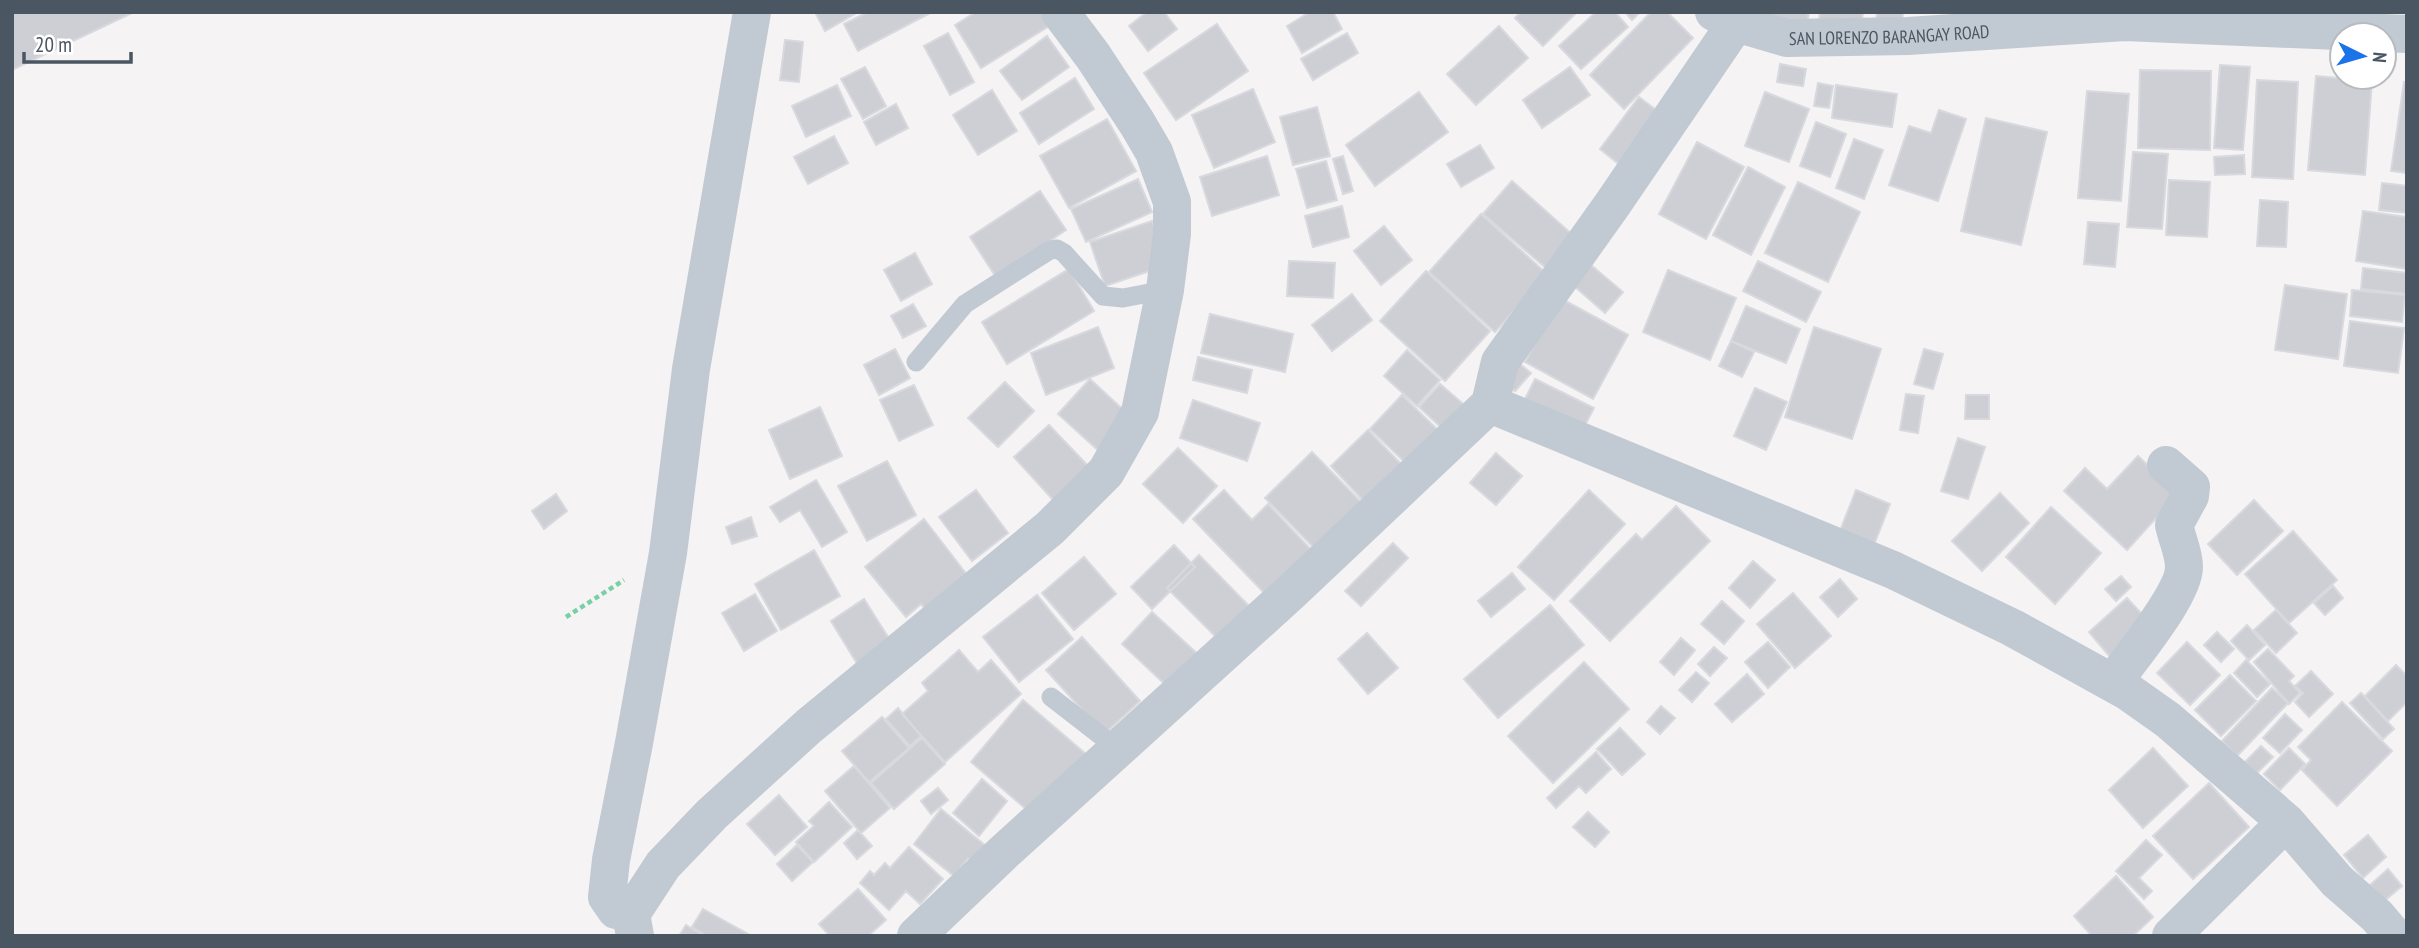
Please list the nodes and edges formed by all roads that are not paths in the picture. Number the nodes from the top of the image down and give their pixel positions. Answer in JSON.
{"nodes":[{"id":1,"x":752,"y":12,"type":"edge"},
{"id":2,"x":1060,"y":12,"type":"edge"},
{"id":3,"x":1725,"y":18,"type":"edge"},
{"id":4,"x":2407,"y":34,"type":"edge"},
{"id":5,"x":1164,"y":290,"type":"junction"},
{"id":6,"x":916,"y":362,"type":"dead end"},
{"id":7,"x":1490,"y":404,"type":"junction"},
{"id":8,"x":2166,"y":465,"type":"dead end"},
{"id":9,"x":2113,"y":683,"type":"junction"},
{"id":10,"x":1051,"y":697,"type":"dead end"},
{"id":11,"x":1118,"y":749,"type":"junction"},
{"id":12,"x":2286,"y":822,"type":"junction"},
{"id":13,"x":633,"y":925,"type":"edge"},
{"id":14,"x":916,"y":936,"type":"edge"},
{"id":15,"x":2171,"y":936,"type":"edge"},
{"id":16,"x":2394,"y":936,"type":"edge"}],
"edges":[{"from":1,"to":13,"type":"street"},
{"from":2,"to":5,"type":"street"},
{"from":3,"to":4,"type":"street","name":"SAN LORENZO BARANGAY ROAD"},
{"from":3,"to":7,"type":"street"},
{"from":5,"to":6,"type":"lane"},
{"from":5,"to":13,"type":"street"},
{"from":7,"to":9,"type":"street"},
{"from":7,"to":11,"type":"street"},
{"from":8,"to":9,"type":"street"},
{"from":9,"to":12,"type":"street"},
{"from":10,"to":11,"type":"lane"},
{"from":11,"to":14,"type":"street"},
{"from":12,"to":15,"type":"street"},
{"from":12,"to":16,"type":"street"}]}
